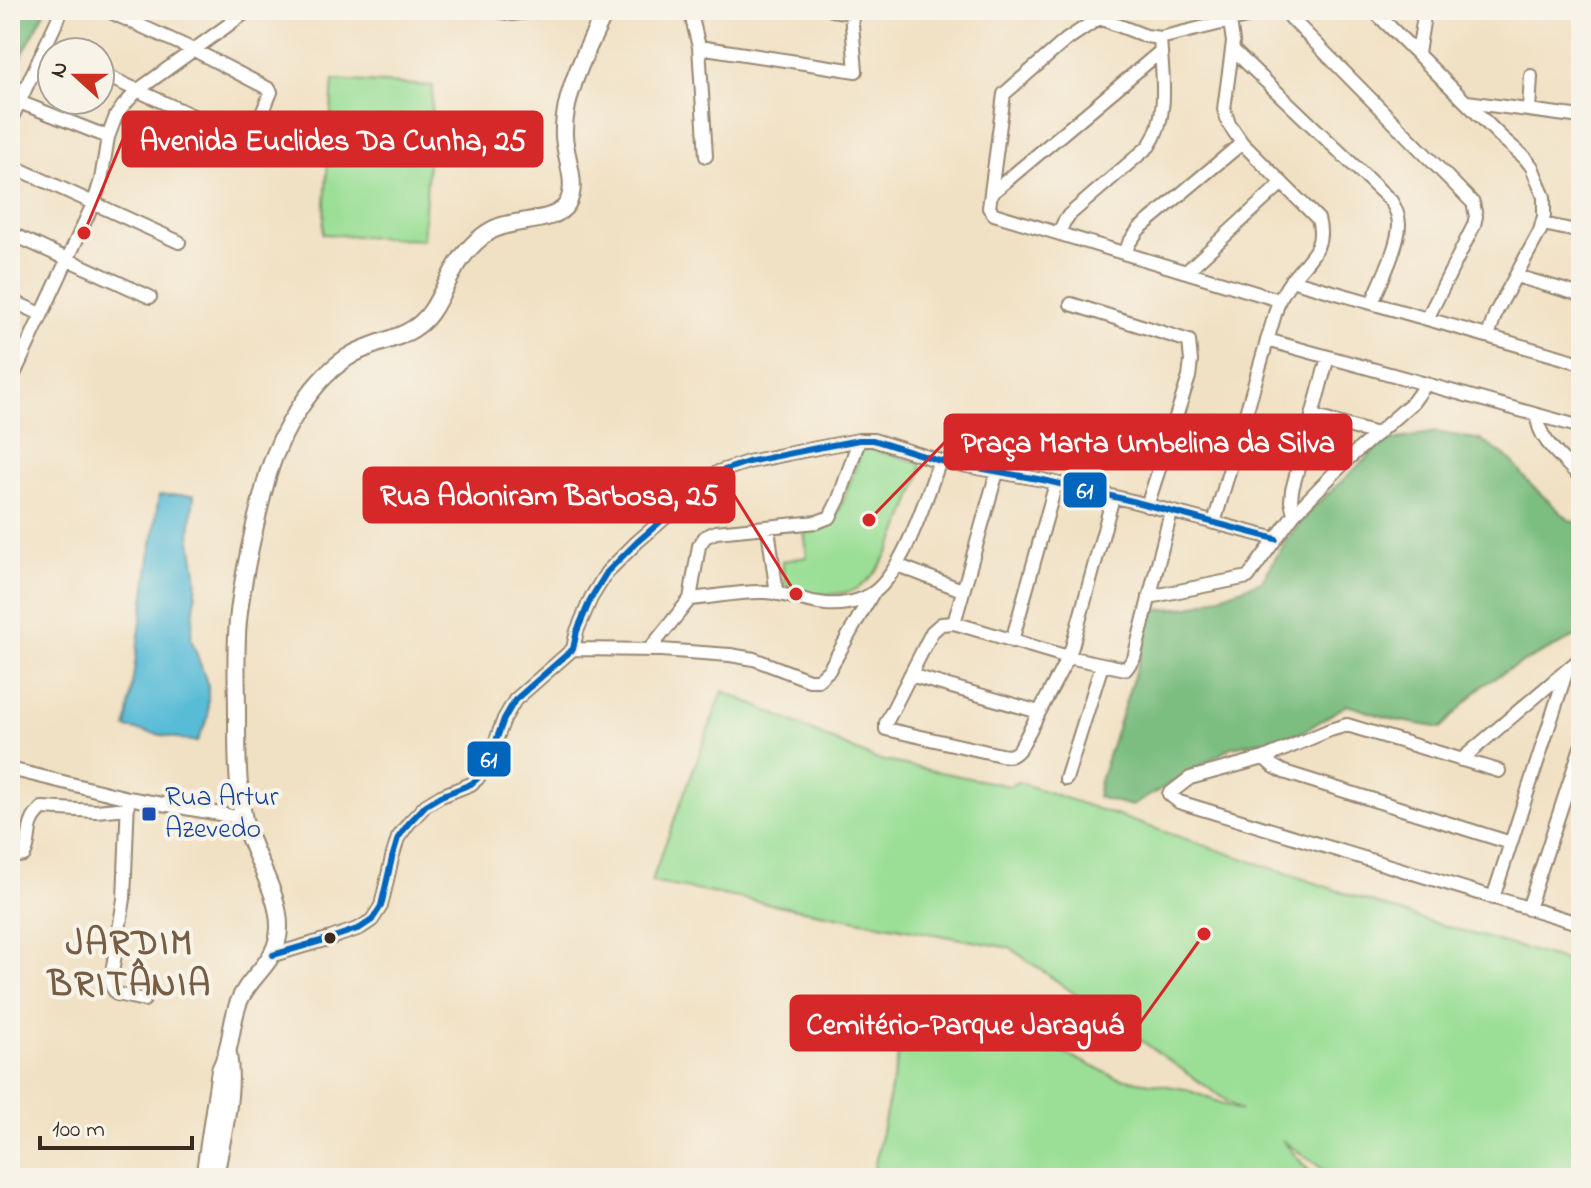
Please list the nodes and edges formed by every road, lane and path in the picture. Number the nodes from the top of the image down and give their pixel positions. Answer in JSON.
{"nodes":[{"id":1,"x":62,"y":10,"type":"edge"},
{"id":2,"x":106,"y":10,"type":"edge"},
{"id":3,"x":249,"y":10,"type":"edge"},
{"id":4,"x":491,"y":10,"type":"edge"},
{"id":5,"x":545,"y":10,"type":"edge"},
{"id":6,"x":690,"y":10,"type":"edge"},
{"id":7,"x":832,"y":10,"type":"edge"},
{"id":8,"x":1275,"y":10,"type":"edge"},
{"id":9,"x":1288,"y":10,"type":"edge"},
{"id":10,"x":1373,"y":10,"type":"edge"},
{"id":11,"x":1425,"y":10,"type":"edge"},
{"id":12,"x":606,"y":11,"type":"edge"},
{"id":13,"x":1230,"y":21,"type":"junction"},
{"id":14,"x":54,"y":36,"type":"edge"},
{"id":15,"x":1160,"y":45,"type":"junction"},
{"id":16,"x":699,"y":47,"type":"junction"},
{"id":17,"x":1232,"y":49,"type":"junction"},
{"id":18,"x":194,"y":50,"type":"junction"},
{"id":19,"x":1418,"y":53,"type":"junction"},
{"id":20,"x":36,"y":73,"type":"edge"},
{"id":21,"x":1531,"y":76,"type":"dead end"},
{"id":22,"x":116,"y":80,"type":"edge"},
{"id":23,"x":138,"y":90,"type":"junction"},
{"id":24,"x":19,"y":102,"type":"junction"},
{"id":25,"x":1467,"y":102,"type":"junction"},
{"id":26,"x":1529,"y":110,"type":"junction"},
{"id":27,"x":1581,"y":117,"type":"edge"},
{"id":28,"x":10,"y":122,"type":"edge"},
{"id":29,"x":108,"y":137,"type":"junction"},
{"id":30,"x":1242,"y":143,"type":"junction"},
{"id":31,"x":706,"y":156,"type":"dead end"},
{"id":32,"x":10,"y":165,"type":"edge"},
{"id":33,"x":1282,"y":183,"type":"junction"},
{"id":34,"x":993,"y":192,"type":"junction"},
{"id":35,"x":94,"y":202,"type":"junction"},
{"id":36,"x":1543,"y":224,"type":"junction"},
{"id":37,"x":1581,"y":232,"type":"edge"},
{"id":38,"x":10,"y":233,"type":"edge"},
{"id":39,"x":1059,"y":233,"type":"junction"},
{"id":40,"x":179,"y":242,"type":"dead end"},
{"id":41,"x":1126,"y":252,"type":"junction"},
{"id":42,"x":66,"y":259,"type":"junction"},
{"id":43,"x":1187,"y":271,"type":"junction"},
{"id":44,"x":1516,"y":276,"type":"junction"},
{"id":45,"x":1291,"y":280,"type":"junction"},
{"id":46,"x":1581,"y":295,"type":"edge"},
{"id":47,"x":150,"y":297,"type":"dead end"},
{"id":48,"x":10,"y":300,"type":"edge"},
{"id":49,"x":1279,"y":300,"type":"junction"},
{"id":50,"x":1372,"y":303,"type":"junction"},
{"id":51,"x":1071,"y":304,"type":"dead end"},
{"id":52,"x":41,"y":314,"type":"junction"},
{"id":53,"x":1427,"y":319,"type":"junction"},
{"id":54,"x":1488,"y":336,"type":"junction"},
{"id":55,"x":1267,"y":340,"type":"junction"},
{"id":56,"x":1328,"y":357,"type":"junction"},
{"id":57,"x":1581,"y":363,"type":"edge"},
{"id":58,"x":12,"y":374,"type":"edge"},
{"id":59,"x":1426,"y":384,"type":"junction"},
{"id":60,"x":1537,"y":415,"type":"junction"},
{"id":61,"x":1312,"y":416,"type":"junction"},
{"id":62,"x":1581,"y":427,"type":"edge"},
{"id":63,"x":1377,"y":434,"type":"junction"},
{"id":64,"x":859,"y":440,"type":"junction"},
{"id":65,"x":940,"y":461,"type":"junction"},
{"id":66,"x":997,"y":472,"type":"junction"},
{"id":67,"x":1581,"y":478,"type":"edge"},
{"id":68,"x":1056,"y":483,"type":"junction"},
{"id":69,"x":1113,"y":497,"type":"junction"},
{"id":70,"x":1147,"y":506,"type":"junction"},
{"id":71,"x":1171,"y":512,"type":"junction"},
{"id":72,"x":1294,"y":514,"type":"junction"},
{"id":73,"x":1214,"y":523,"type":"junction"},
{"id":74,"x":768,"y":528,"type":"junction"},
{"id":75,"x":1276,"y":539,"type":"junction"},
{"id":76,"x":897,"y":565,"type":"junction"},
{"id":77,"x":962,"y":590,"type":"junction"},
{"id":78,"x":777,"y":594,"type":"junction"},
{"id":79,"x":872,"y":594,"type":"junction"},
{"id":80,"x":1149,"y":597,"type":"junction"},
{"id":81,"x":690,"y":599,"type":"junction"},
{"id":82,"x":954,"y":623,"type":"junction"},
{"id":83,"x":1012,"y":641,"type":"junction"},
{"id":84,"x":573,"y":649,"type":"junction"},
{"id":85,"x":649,"y":650,"type":"junction"},
{"id":86,"x":1068,"y":657,"type":"junction"},
{"id":87,"x":1581,"y":658,"type":"edge"},
{"id":88,"x":1102,"y":665,"type":"junction"},
{"id":89,"x":1567,"y":670,"type":"junction"},
{"id":90,"x":910,"y":675,"type":"junction"},
{"id":91,"x":1039,"y":712,"type":"junction"},
{"id":92,"x":1581,"y":747,"type":"edge"},
{"id":93,"x":1264,"y":758,"type":"junction"},
{"id":94,"x":1461,"y":760,"type":"junction"},
{"id":95,"x":10,"y":769,"type":"edge"},
{"id":96,"x":1499,"y":771,"type":"dead end"},
{"id":97,"x":1576,"y":775,"type":"edge"},
{"id":98,"x":1066,"y":779,"type":"dead end"},
{"id":99,"x":128,"y":803,"type":"junction"},
{"id":100,"x":243,"y":818,"type":"junction"},
{"id":101,"x":1511,"y":843,"type":"junction"},
{"id":102,"x":10,"y":857,"type":"edge"},
{"id":103,"x":1493,"y":898,"type":"junction"},
{"id":104,"x":1528,"y":909,"type":"junction"},
{"id":105,"x":1581,"y":924,"type":"edge"},
{"id":106,"x":273,"y":955,"type":"junction"},
{"id":107,"x":144,"y":1000,"type":"dead end"},
{"id":108,"x":228,"y":1054,"type":"junction"},
{"id":109,"x":204,"y":1178,"type":"edge"},
{"id":110,"x":215,"y":1178,"type":"edge"}],
"edges":[{"from":1,"to":14,"type":"street"},
{"from":2,"to":18,"type":"street"},
{"from":3,"to":18,"type":"street"},
{"from":4,"to":5,"type":"street"},
{"from":6,"to":16,"type":"street"},
{"from":7,"to":16,"type":"street"},
{"from":8,"to":13,"type":"street"},
{"from":9,"to":53,"type":"street"},
{"from":10,"to":19,"type":"street"},
{"from":11,"to":19,"type":"street"},
{"from":12,"to":100,"type":"main road"},
{"from":13,"to":15,"type":"street"},
{"from":13,"to":17,"type":"street"},
{"from":15,"to":34,"type":"street"},
{"from":15,"to":34,"type":"street"},
{"from":15,"to":39,"type":"street"},
{"from":16,"to":31,"type":"street"},
{"from":17,"to":30,"type":"street"},
{"from":17,"to":50,"type":"street"},
{"from":18,"to":23,"type":"street"},
{"from":18,"to":23,"type":"street"},
{"from":19,"to":25,"type":"street"},
{"from":20,"to":24,"type":"street"},
{"from":21,"to":26,"type":"street"},
{"from":22,"to":23,"type":"street"},
{"from":23,"to":29,"type":"street"},
{"from":24,"to":28,"type":"street"},
{"from":24,"to":29,"type":"street"},
{"from":25,"to":26,"type":"street"},
{"from":25,"to":36,"type":"street"},
{"from":26,"to":27,"type":"street"},
{"from":29,"to":35,"type":"street"},
{"from":30,"to":33,"type":"street"},
{"from":30,"to":41,"type":"street"},
{"from":32,"to":35,"type":"street"},
{"from":33,"to":43,"type":"street"},
{"from":33,"to":45,"type":"street"},
{"from":34,"to":39,"type":"street"},
{"from":35,"to":40,"type":"street"},
{"from":35,"to":42,"type":"street"},
{"from":36,"to":37,"type":"street"},
{"from":36,"to":44,"type":"street"},
{"from":38,"to":42,"type":"street"},
{"from":39,"to":41,"type":"street"},
{"from":41,"to":43,"type":"street"},
{"from":42,"to":47,"type":"street"},
{"from":42,"to":52,"type":"street"},
{"from":43,"to":49,"type":"street"},
{"from":44,"to":46,"type":"street"},
{"from":44,"to":54,"type":"street"},
{"from":45,"to":49,"type":"street"},
{"from":45,"to":50,"type":"street"},
{"from":48,"to":52,"type":"street"},
{"from":49,"to":55,"type":"street"},
{"from":50,"to":53,"type":"street"},
{"from":51,"to":70,"type":"street"},
{"from":52,"to":58,"type":"street"},
{"from":53,"to":54,"type":"street"},
{"from":54,"to":57,"type":"street"},
{"from":55,"to":56,"type":"street"},
{"from":55,"to":73,"type":"street"},
{"from":56,"to":59,"type":"street"},
{"from":56,"to":61,"type":"street"},
{"from":59,"to":60,"type":"street"},
{"from":59,"to":63,"type":"street"},
{"from":60,"to":62,"type":"street"},
{"from":60,"to":67,"type":"street"},
{"from":61,"to":63,"type":"street"},
{"from":61,"to":72,"type":"street"},
{"from":63,"to":72,"type":"street"},
{"from":64,"to":65,"type":"street"},
{"from":64,"to":74,"type":"street"},
{"from":64,"to":84,"type":"street"},
{"from":65,"to":66,"type":"street"},
{"from":65,"to":76,"type":"street"},
{"from":66,"to":68,"type":"street"},
{"from":66,"to":77,"type":"street"},
{"from":68,"to":69,"type":"street"},
{"from":68,"to":83,"type":"street"},
{"from":69,"to":70,"type":"street"},
{"from":69,"to":86,"type":"street"},
{"from":70,"to":71,"type":"street"},
{"from":71,"to":73,"type":"street"},
{"from":71,"to":80,"type":"street"},
{"from":72,"to":75,"type":"street"},
{"from":73,"to":75,"type":"street"},
{"from":74,"to":78,"type":"street"},
{"from":74,"to":81,"type":"street"},
{"from":75,"to":80,"type":"street"},
{"from":76,"to":77,"type":"street"},
{"from":76,"to":79,"type":"street"},
{"from":77,"to":82,"type":"street"},
{"from":78,"to":79,"type":"street"},
{"from":78,"to":81,"type":"street"},
{"from":79,"to":85,"type":"street"},
{"from":80,"to":88,"type":"street"},
{"from":81,"to":85,"type":"street"},
{"from":82,"to":83,"type":"street"},
{"from":82,"to":90,"type":"street"},
{"from":83,"to":86,"type":"street"},
{"from":84,"to":85,"type":"street"},
{"from":84,"to":106,"type":"street"},
{"from":86,"to":88,"type":"street"},
{"from":86,"to":91,"type":"street"},
{"from":87,"to":89,"type":"street"},
{"from":88,"to":98,"type":"street"},
{"from":89,"to":94,"type":"street"},
{"from":89,"to":101,"type":"street"},
{"from":90,"to":91,"type":"street"},
{"from":90,"to":91,"type":"street"},
{"from":92,"to":97,"type":"street"},
{"from":93,"to":94,"type":"street"},
{"from":93,"to":101,"type":"street"},
{"from":93,"to":103,"type":"street"},
{"from":94,"to":96,"type":"street"},
{"from":95,"to":99,"type":"street"},
{"from":97,"to":104,"type":"street"},
{"from":99,"to":100,"type":"street"},
{"from":99,"to":102,"type":"street"},
{"from":99,"to":107,"type":"street"},
{"from":100,"to":106,"type":"main road"},
{"from":101,"to":103,"type":"street"},
{"from":103,"to":104,"type":"street"},
{"from":104,"to":105,"type":"street"},
{"from":106,"to":108,"type":"main road"},
{"from":108,"to":109,"type":"main road"},
{"from":108,"to":110,"type":"main road"}]}
